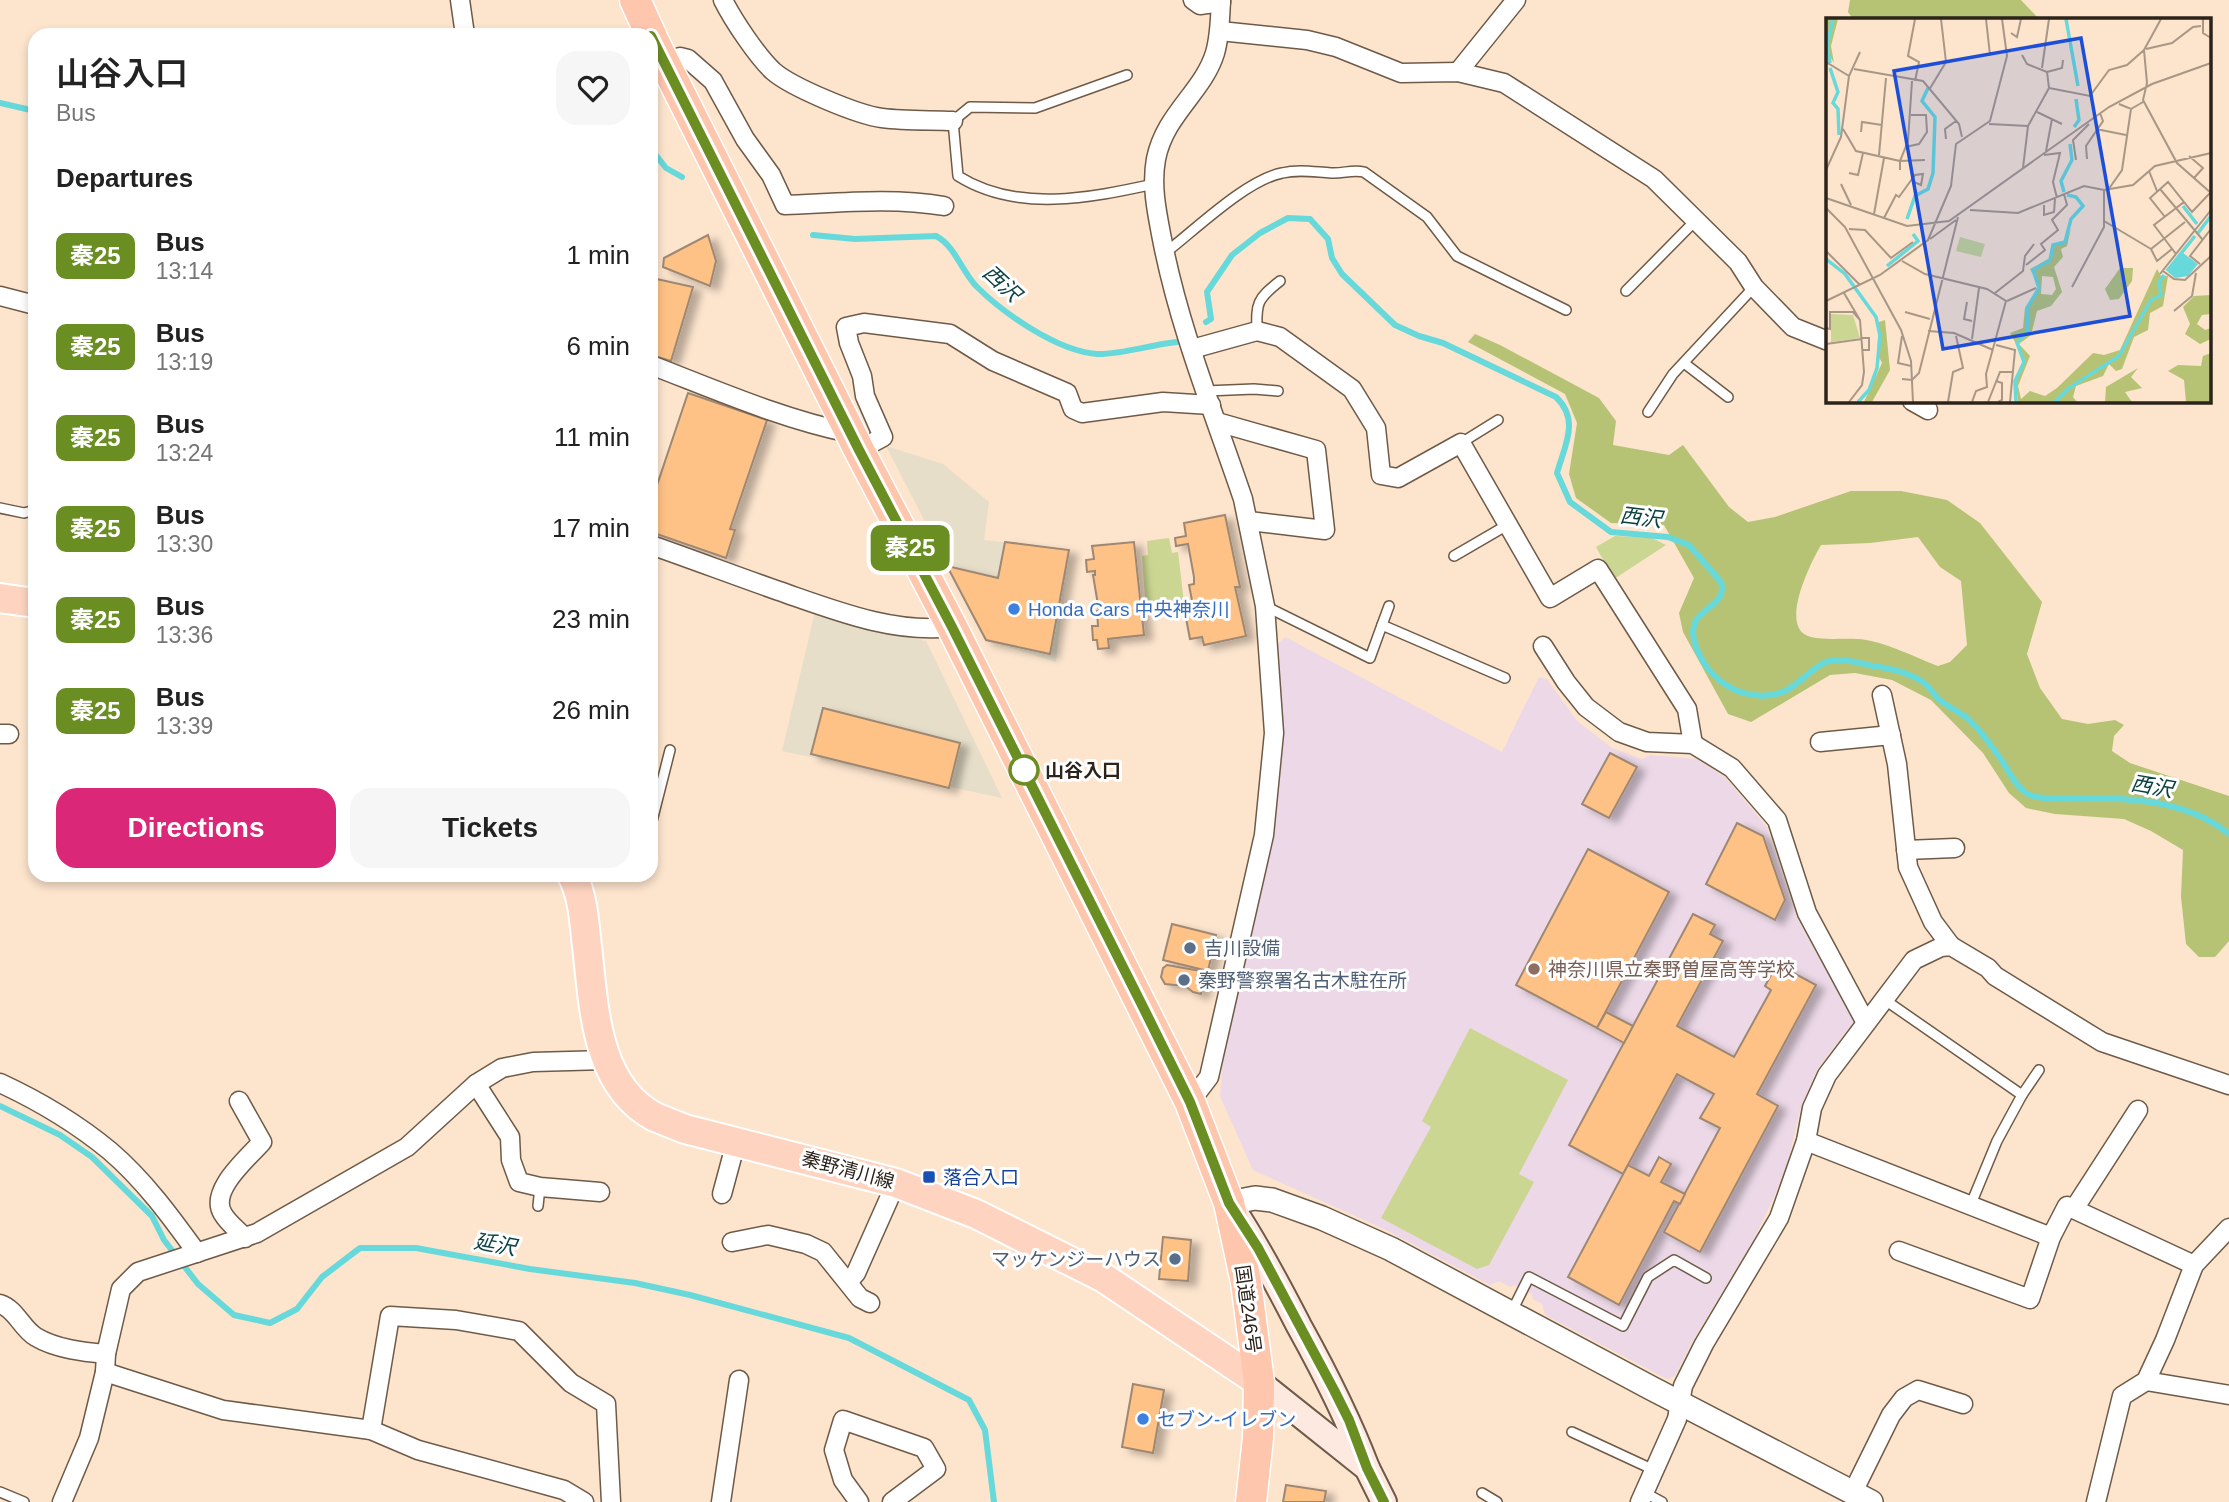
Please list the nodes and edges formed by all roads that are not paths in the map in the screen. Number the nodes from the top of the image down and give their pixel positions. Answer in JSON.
{"nodes":[{"id":1,"x":460,"y":0,"type":"edge"},
{"id":2,"x":635,"y":0,"type":"edge"},
{"id":3,"x":1194,"y":0,"type":"edge"},
{"id":4,"x":1516,"y":0,"type":"edge"},
{"id":5,"x":1221,"y":1,"type":"edge"},
{"id":6,"x":727,"y":3,"type":"edge"},
{"id":7,"x":464,"y":28,"type":"edge"},
{"id":8,"x":648,"y":28,"type":"edge"},
{"id":9,"x":1220,"y":31,"type":"junction"},
{"id":10,"x":658,"y":50,"type":"edge"},
{"id":11,"x":664,"y":63,"type":"junction"},
{"id":12,"x":1458,"y":72,"type":"junction"},
{"id":13,"x":1127,"y":75,"type":"dead end"},
{"id":14,"x":953,"y":121,"type":"junction"},
{"id":15,"x":1154,"y":184,"type":"junction"},
{"id":16,"x":944,"y":206,"type":"dead end"},
{"id":17,"x":1696,"y":220,"type":"junction"},
{"id":18,"x":1165,"y":253,"type":"junction"},
{"id":19,"x":1280,"y":281,"type":"dead end"},
{"id":20,"x":1754,"y":287,"type":"junction"},
{"id":21,"x":1626,"y":291,"type":"dead end"},
{"id":22,"x":0,"y":296,"type":"edge"},
{"id":23,"x":28,"y":303,"type":"edge"},
{"id":24,"x":1566,"y":310,"type":"dead end"},
{"id":25,"x":1257,"y":331,"type":"junction"},
{"id":26,"x":1826,"y":340,"type":"edge"},
{"id":27,"x":1192,"y":349,"type":"junction"},
{"id":28,"x":1684,"y":363,"type":"junction"},
{"id":29,"x":658,"y":368,"type":"edge"},
{"id":30,"x":1278,"y":391,"type":"dead end"},
{"id":31,"x":1728,"y":397,"type":"dead end"},
{"id":32,"x":1914,"y":402,"type":"edge"},
{"id":33,"x":1211,"y":406,"type":"junction"},
{"id":34,"x":1928,"y":410,"type":"dead end"},
{"id":35,"x":1648,"y":412,"type":"dead end"},
{"id":36,"x":1498,"y":420,"type":"dead end"},
{"id":37,"x":854,"y":441,"type":"junction"},
{"id":38,"x":1461,"y":443,"type":"junction"},
{"id":39,"x":0,"y":508,"type":"edge"},
{"id":40,"x":28,"y":512,"type":"edge"},
{"id":41,"x":1249,"y":521,"type":"junction"},
{"id":42,"x":1509,"y":524,"type":"junction"},
{"id":43,"x":658,"y":547,"type":"edge"},
{"id":44,"x":1454,"y":556,"type":"dead end"},
{"id":45,"x":0,"y":598,"type":"edge"},
{"id":46,"x":28,"y":602,"type":"edge"},
{"id":47,"x":1265,"y":606,"type":"junction"},
{"id":48,"x":1389,"y":606,"type":"dead end"},
{"id":49,"x":1382,"y":625,"type":"junction"},
{"id":50,"x":952,"y":627,"type":"junction"},
{"id":51,"x":1543,"y":646,"type":"dead end"},
{"id":52,"x":1505,"y":678,"type":"dead end"},
{"id":53,"x":1882,"y":695,"type":"dead end"},
{"id":54,"x":1891,"y":735,"type":"junction"},
{"id":55,"x":1820,"y":742,"type":"dead end"},
{"id":56,"x":1693,"y":744,"type":"junction"},
{"id":57,"x":670,"y":750,"type":"dead end"},
{"id":58,"x":658,"y":790,"type":"edge"},
{"id":59,"x":1955,"y":848,"type":"dead end"},
{"id":60,"x":1906,"y":850,"type":"junction"},
{"id":61,"x":574,"y":882,"type":"edge"},
{"id":62,"x":1951,"y":946,"type":"junction"},
{"id":63,"x":1885,"y":1000,"type":"junction"},
{"id":64,"x":1866,"y":1021,"type":"junction"},
{"id":65,"x":606,"y":1060,"type":"junction"},
{"id":66,"x":2039,"y":1070,"type":"dead end"},
{"id":67,"x":0,"y":1083,"type":"edge"},
{"id":68,"x":476,"y":1084,"type":"junction"},
{"id":69,"x":2229,"y":1085,"type":"edge"},
{"id":70,"x":2022,"y":1096,"type":"junction"},
{"id":71,"x":239,"y":1101,"type":"dead end"},
{"id":72,"x":1190,"y":1102,"type":"junction"},
{"id":73,"x":2137,"y":1110,"type":"dead end"},
{"id":74,"x":1806,"y":1141,"type":"junction"},
{"id":75,"x":736,"y":1142,"type":"junction"},
{"id":76,"x":896,"y":1183,"type":"junction"},
{"id":77,"x":540,"y":1187,"type":"junction"},
{"id":78,"x":600,"y":1192,"type":"dead end"},
{"id":79,"x":722,"y":1194,"type":"dead end"},
{"id":80,"x":1229,"y":1203,"type":"junction"},
{"id":81,"x":1971,"y":1205,"type":"junction"},
{"id":82,"x":537,"y":1206,"type":"dead end"},
{"id":83,"x":2074,"y":1209,"type":"junction"},
{"id":84,"x":2229,"y":1228,"type":"edge"},
{"id":85,"x":2051,"y":1237,"type":"junction"},
{"id":86,"x":245,"y":1238,"type":"junction"},
{"id":87,"x":732,"y":1242,"type":"dead end"},
{"id":88,"x":1899,"y":1251,"type":"dead end"},
{"id":89,"x":198,"y":1253,"type":"junction"},
{"id":90,"x":2194,"y":1265,"type":"junction"},
{"id":91,"x":1706,"y":1278,"type":"dead end"},
{"id":92,"x":848,"y":1282,"type":"junction"},
{"id":93,"x":870,"y":1303,"type":"dead end"},
{"id":94,"x":0,"y":1304,"type":"edge"},
{"id":95,"x":1511,"y":1313,"type":"junction"},
{"id":96,"x":105,"y":1363,"type":"junction"},
{"id":97,"x":739,"y":1380,"type":"dead end"},
{"id":98,"x":2146,"y":1381,"type":"junction"},
{"id":99,"x":1259,"y":1382,"type":"junction"},
{"id":100,"x":2229,"y":1395,"type":"edge"},
{"id":101,"x":1680,"y":1404,"type":"junction"},
{"id":102,"x":1963,"y":1404,"type":"dead end"},
{"id":103,"x":371,"y":1430,"type":"junction"},
{"id":104,"x":1572,"y":1432,"type":"dead end"},
{"id":105,"x":1367,"y":1468,"type":"junction"},
{"id":106,"x":1654,"y":1470,"type":"junction"},
{"id":107,"x":0,"y":1492,"type":"edge"},
{"id":108,"x":1482,"y":1493,"type":"dead end"},
{"id":109,"x":1642,"y":1497,"type":"edge"},
{"id":110,"x":1862,"y":1497,"type":"edge"},
{"id":111,"x":24,"y":1502,"type":"edge"},
{"id":112,"x":62,"y":1502,"type":"edge"},
{"id":113,"x":584,"y":1502,"type":"edge"},
{"id":114,"x":611,"y":1502,"type":"edge"},
{"id":115,"x":721,"y":1502,"type":"edge"},
{"id":116,"x":859,"y":1502,"type":"edge"},
{"id":117,"x":894,"y":1502,"type":"edge"},
{"id":118,"x":1251,"y":1502,"type":"edge"},
{"id":119,"x":1384,"y":1502,"type":"edge"},
{"id":120,"x":1497,"y":1502,"type":"edge"},
{"id":121,"x":1662,"y":1502,"type":"edge"},
{"id":122,"x":2096,"y":1502,"type":"edge"}],
"edges":[{"from":1,"to":7,"type":"street"},
{"from":2,"to":8,"type":"highway","name":"国道246号"},
{"from":3,"to":5,"type":"street"},
{"from":4,"to":12,"type":"street"},
{"from":5,"to":9,"type":"street"},
{"from":6,"to":14,"type":"street"},
{"from":9,"to":12,"type":"street"},
{"from":9,"to":15,"type":"street"},
{"from":10,"to":11,"type":"highway","name":"国道246号"},
{"from":11,"to":16,"type":"street"},
{"from":11,"to":37,"type":"highway","name":"国道246号"},
{"from":12,"to":17,"type":"street"},
{"from":13,"to":14,"type":"lane"},
{"from":14,"to":15,"type":"lane"},
{"from":15,"to":18,"type":"street"},
{"from":17,"to":20,"type":"street"},
{"from":17,"to":21,"type":"lane"},
{"from":18,"to":24,"type":"lane"},
{"from":18,"to":27,"type":"street"},
{"from":19,"to":25,"type":"lane"},
{"from":20,"to":26,"type":"street"},
{"from":20,"to":28,"type":"lane"},
{"from":22,"to":23,"type":"street"},
{"from":25,"to":27,"type":"street"},
{"from":25,"to":38,"type":"street"},
{"from":27,"to":33,"type":"street"},
{"from":28,"to":31,"type":"lane"},
{"from":28,"to":35,"type":"lane"},
{"from":29,"to":37,"type":"street"},
{"from":30,"to":33,"type":"lane"},
{"from":32,"to":34,"type":"street"},
{"from":33,"to":37,"type":"street"},
{"from":33,"to":41,"type":"street"},
{"from":33,"to":41,"type":"street"},
{"from":36,"to":38,"type":"lane"},
{"from":37,"to":50,"type":"highway","name":"国道246号"},
{"from":38,"to":42,"type":"street"},
{"from":39,"to":40,"type":"lane"},
{"from":41,"to":47,"type":"street"},
{"from":42,"to":44,"type":"lane"},
{"from":42,"to":56,"type":"street"},
{"from":43,"to":50,"type":"street"},
{"from":45,"to":46,"type":"main road"},
{"from":47,"to":49,"type":"lane"},
{"from":47,"to":72,"type":"street"},
{"from":48,"to":49,"type":"lane"},
{"from":49,"to":52,"type":"lane"},
{"from":50,"to":72,"type":"highway","name":"国道246号"},
{"from":51,"to":56,"type":"street"},
{"from":53,"to":54,"type":"street"},
{"from":54,"to":55,"type":"street"},
{"from":54,"to":60,"type":"street"},
{"from":56,"to":64,"type":"street"},
{"from":57,"to":58,"type":"lane"},
{"from":59,"to":60,"type":"street"},
{"from":60,"to":62,"type":"street"},
{"from":61,"to":65,"type":"main road","name":"秦野清川線"},
{"from":62,"to":63,"type":"street"},
{"from":62,"to":69,"type":"street"},
{"from":63,"to":64,"type":"street"},
{"from":63,"to":70,"type":"lane"},
{"from":64,"to":74,"type":"street"},
{"from":65,"to":68,"type":"street"},
{"from":65,"to":75,"type":"main road","name":"秦野清川線"},
{"from":66,"to":70,"type":"lane"},
{"from":67,"to":89,"type":"street"},
{"from":68,"to":77,"type":"street"},
{"from":68,"to":86,"type":"street"},
{"from":70,"to":81,"type":"lane"},
{"from":71,"to":86,"type":"street"},
{"from":72,"to":80,"type":"highway","name":"国道246号"},
{"from":73,"to":83,"type":"street"},
{"from":74,"to":81,"type":"street"},
{"from":74,"to":101,"type":"street"},
{"from":75,"to":76,"type":"main road","name":"秦野清川線"},
{"from":75,"to":79,"type":"street"},
{"from":76,"to":92,"type":"street"},
{"from":76,"to":99,"type":"main road","name":"秦野清川線"},
{"from":77,"to":78,"type":"street"},
{"from":77,"to":82,"type":"lane"},
{"from":80,"to":95,"type":"street"},
{"from":80,"to":99,"type":"highway","name":"国道246号"},
{"from":80,"to":105,"type":"main road"},
{"from":81,"to":85,"type":"street"},
{"from":83,"to":85,"type":"street"},
{"from":83,"to":90,"type":"street"},
{"from":84,"to":90,"type":"street"},
{"from":85,"to":88,"type":"street"},
{"from":86,"to":89,"type":"street"},
{"from":87,"to":92,"type":"street"},
{"from":89,"to":96,"type":"street"},
{"from":90,"to":98,"type":"street"},
{"from":91,"to":95,"type":"lane"},
{"from":92,"to":93,"type":"street"},
{"from":94,"to":96,"type":"street"},
{"from":95,"to":101,"type":"street"},
{"from":96,"to":103,"type":"street"},
{"from":96,"to":112,"type":"street"},
{"from":97,"to":115,"type":"street"},
{"from":98,"to":100,"type":"street"},
{"from":98,"to":122,"type":"street"},
{"from":99,"to":105,"type":"main road"},
{"from":99,"to":118,"type":"highway","name":"国道246号"},
{"from":101,"to":106,"type":"street"},
{"from":101,"to":110,"type":"street"},
{"from":102,"to":110,"type":"street"},
{"from":103,"to":113,"type":"street"},
{"from":103,"to":114,"type":"street"},
{"from":104,"to":106,"type":"lane"},
{"from":105,"to":119,"type":"main road"},
{"from":106,"to":109,"type":"street"},
{"from":107,"to":111,"type":"lane"},
{"from":108,"to":120,"type":"lane"},
{"from":109,"to":121,"type":"lane"},
{"from":116,"to":117,"type":"street"}]}
